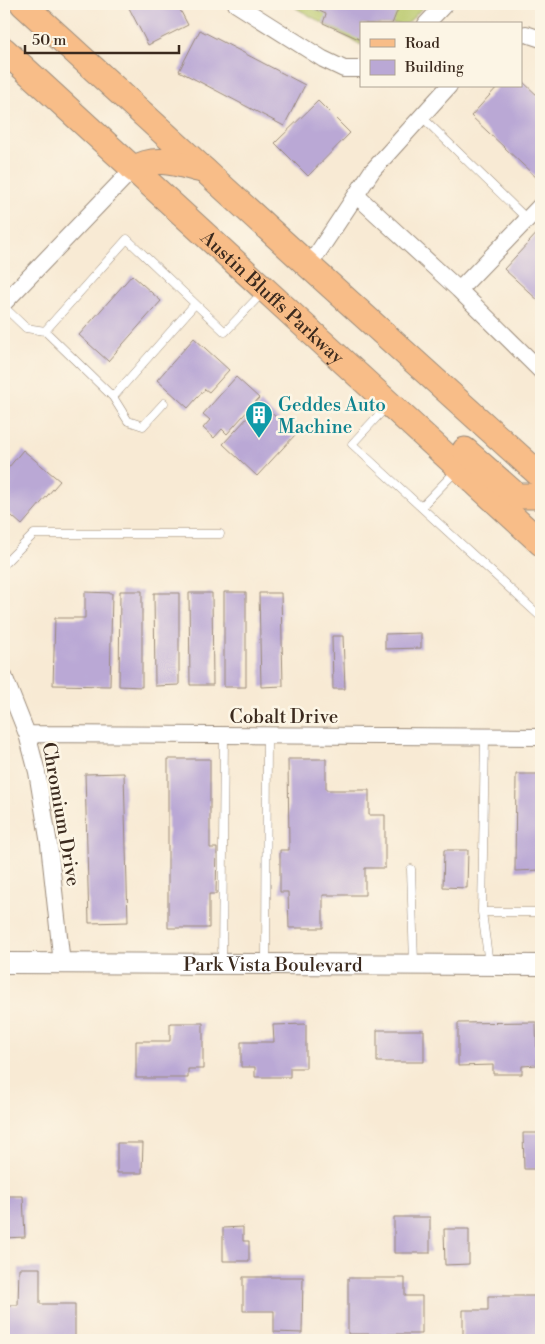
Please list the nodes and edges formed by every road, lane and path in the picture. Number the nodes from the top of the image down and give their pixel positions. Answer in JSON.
{"nodes":[{"id":1,"x":23,"y":4,"type":"edge"},
{"id":2,"x":236,"y":4,"type":"edge"},
{"id":3,"x":445,"y":4,"type":"edge"},
{"id":4,"x":428,"y":22,"type":"edge"},
{"id":5,"x":522,"y":35,"type":"edge"},
{"id":6,"x":541,"y":38,"type":"edge"},
{"id":7,"x":4,"y":50,"type":"edge"},
{"id":8,"x":360,"y":69,"type":"edge"},
{"id":9,"x":447,"y":88,"type":"edge"},
{"id":10,"x":421,"y":116,"type":"junction"},
{"id":11,"x":133,"y":170,"type":"junction"},
{"id":12,"x":208,"y":172,"type":"junction"},
{"id":13,"x":356,"y":195,"type":"junction"},
{"id":14,"x":541,"y":205,"type":"edge"},
{"id":15,"x":527,"y":219,"type":"junction"},
{"id":16,"x":309,"y":266,"type":"junction"},
{"id":17,"x":265,"y":290,"type":"junction"},
{"id":18,"x":459,"y":290,"type":"junction"},
{"id":19,"x":4,"y":303,"type":"edge"},
{"id":20,"x":195,"y":304,"type":"junction"},
{"id":21,"x":4,"y":307,"type":"edge"},
{"id":22,"x":45,"y":331,"type":"junction"},
{"id":23,"x":541,"y":371,"type":"edge"},
{"id":24,"x":113,"y":398,"type":"junction"},
{"id":25,"x":164,"y":403,"type":"dead end"},
{"id":26,"x":391,"y":406,"type":"junction"},
{"id":27,"x":459,"y":468,"type":"junction"},
{"id":28,"x":541,"y":476,"type":"edge"},
{"id":29,"x":541,"y":496,"type":"edge"},
{"id":30,"x":421,"y":507,"type":"junction"},
{"id":31,"x":220,"y":534,"type":"dead end"},
{"id":32,"x":541,"y":543,"type":"edge"},
{"id":33,"x":4,"y":564,"type":"edge"},
{"id":34,"x":541,"y":617,"type":"edge"},
{"id":35,"x":4,"y":676,"type":"edge"},
{"id":36,"x":28,"y":734,"type":"junction"},
{"id":37,"x":224,"y":735,"type":"junction"},
{"id":38,"x":267,"y":735,"type":"junction"},
{"id":39,"x":485,"y":736,"type":"junction"},
{"id":40,"x":541,"y":737,"type":"edge"},
{"id":41,"x":411,"y":869,"type":"dead end"},
{"id":42,"x":482,"y":912,"type":"junction"},
{"id":43,"x":541,"y":912,"type":"edge"},
{"id":44,"x":4,"y":964,"type":"edge"},
{"id":45,"x":62,"y":964,"type":"junction"},
{"id":46,"x":222,"y":964,"type":"junction"},
{"id":47,"x":266,"y":964,"type":"junction"},
{"id":48,"x":414,"y":965,"type":"junction"},
{"id":49,"x":489,"y":965,"type":"junction"},
{"id":50,"x":541,"y":965,"type":"edge"}],
"edges":[{"from":1,"to":12,"type":"main road"},
{"from":2,"to":8,"type":"street"},
{"from":3,"to":4,"type":"street"},
{"from":5,"to":6,"type":"street"},
{"from":7,"to":11,"type":"main road","name":"Austin Bluffs Parkway"},
{"from":9,"to":10,"type":"street"},
{"from":10,"to":13,"type":"street"},
{"from":10,"to":15,"type":"lane"},
{"from":11,"to":12,"type":"main road"},
{"from":11,"to":17,"type":"main road","name":"Austin Bluffs Parkway"},
{"from":11,"to":19,"type":"street"},
{"from":12,"to":16,"type":"main road"},
{"from":13,"to":16,"type":"street"},
{"from":13,"to":18,"type":"street"},
{"from":14,"to":15,"type":"street"},
{"from":15,"to":18,"type":"street"},
{"from":16,"to":28,"type":"main road"},
{"from":17,"to":20,"type":"lane"},
{"from":17,"to":26,"type":"main road","name":"Austin Bluffs Parkway"},
{"from":18,"to":23,"type":"street"},
{"from":20,"to":22,"type":"lane"},
{"from":20,"to":24,"type":"lane"},
{"from":21,"to":22,"type":"lane"},
{"from":22,"to":24,"type":"lane"},
{"from":24,"to":25,"type":"lane"},
{"from":26,"to":27,"type":"main road","name":"Austin Bluffs Parkway"},
{"from":26,"to":29,"type":"main road"},
{"from":26,"to":30,"type":"lane"},
{"from":27,"to":30,"type":"lane"},
{"from":27,"to":32,"type":"main road","name":"Austin Bluffs Parkway"},
{"from":30,"to":34,"type":"lane"},
{"from":31,"to":33,"type":"lane"},
{"from":35,"to":36,"type":"street","name":"Chromium Drive"},
{"from":36,"to":37,"type":"street","name":"Cobalt Drive"},
{"from":36,"to":45,"type":"street","name":"Chromium Drive"},
{"from":37,"to":38,"type":"street","name":"Cobalt Drive"},
{"from":37,"to":46,"type":"lane"},
{"from":38,"to":39,"type":"street","name":"Cobalt Drive"},
{"from":38,"to":47,"type":"lane"},
{"from":39,"to":40,"type":"street","name":"Cobalt Drive"},
{"from":39,"to":42,"type":"lane"},
{"from":41,"to":48,"type":"lane"},
{"from":42,"to":43,"type":"lane"},
{"from":42,"to":49,"type":"lane"},
{"from":44,"to":45,"type":"street","name":"Park Vista Boulevard"},
{"from":45,"to":46,"type":"street","name":"Park Vista Boulevard"},
{"from":46,"to":47,"type":"street","name":"Park Vista Boulevard"},
{"from":47,"to":48,"type":"street","name":"Park Vista Boulevard"},
{"from":48,"to":49,"type":"street","name":"Park Vista Boulevard"},
{"from":49,"to":50,"type":"street","name":"Park Vista Boulevard"}]}
